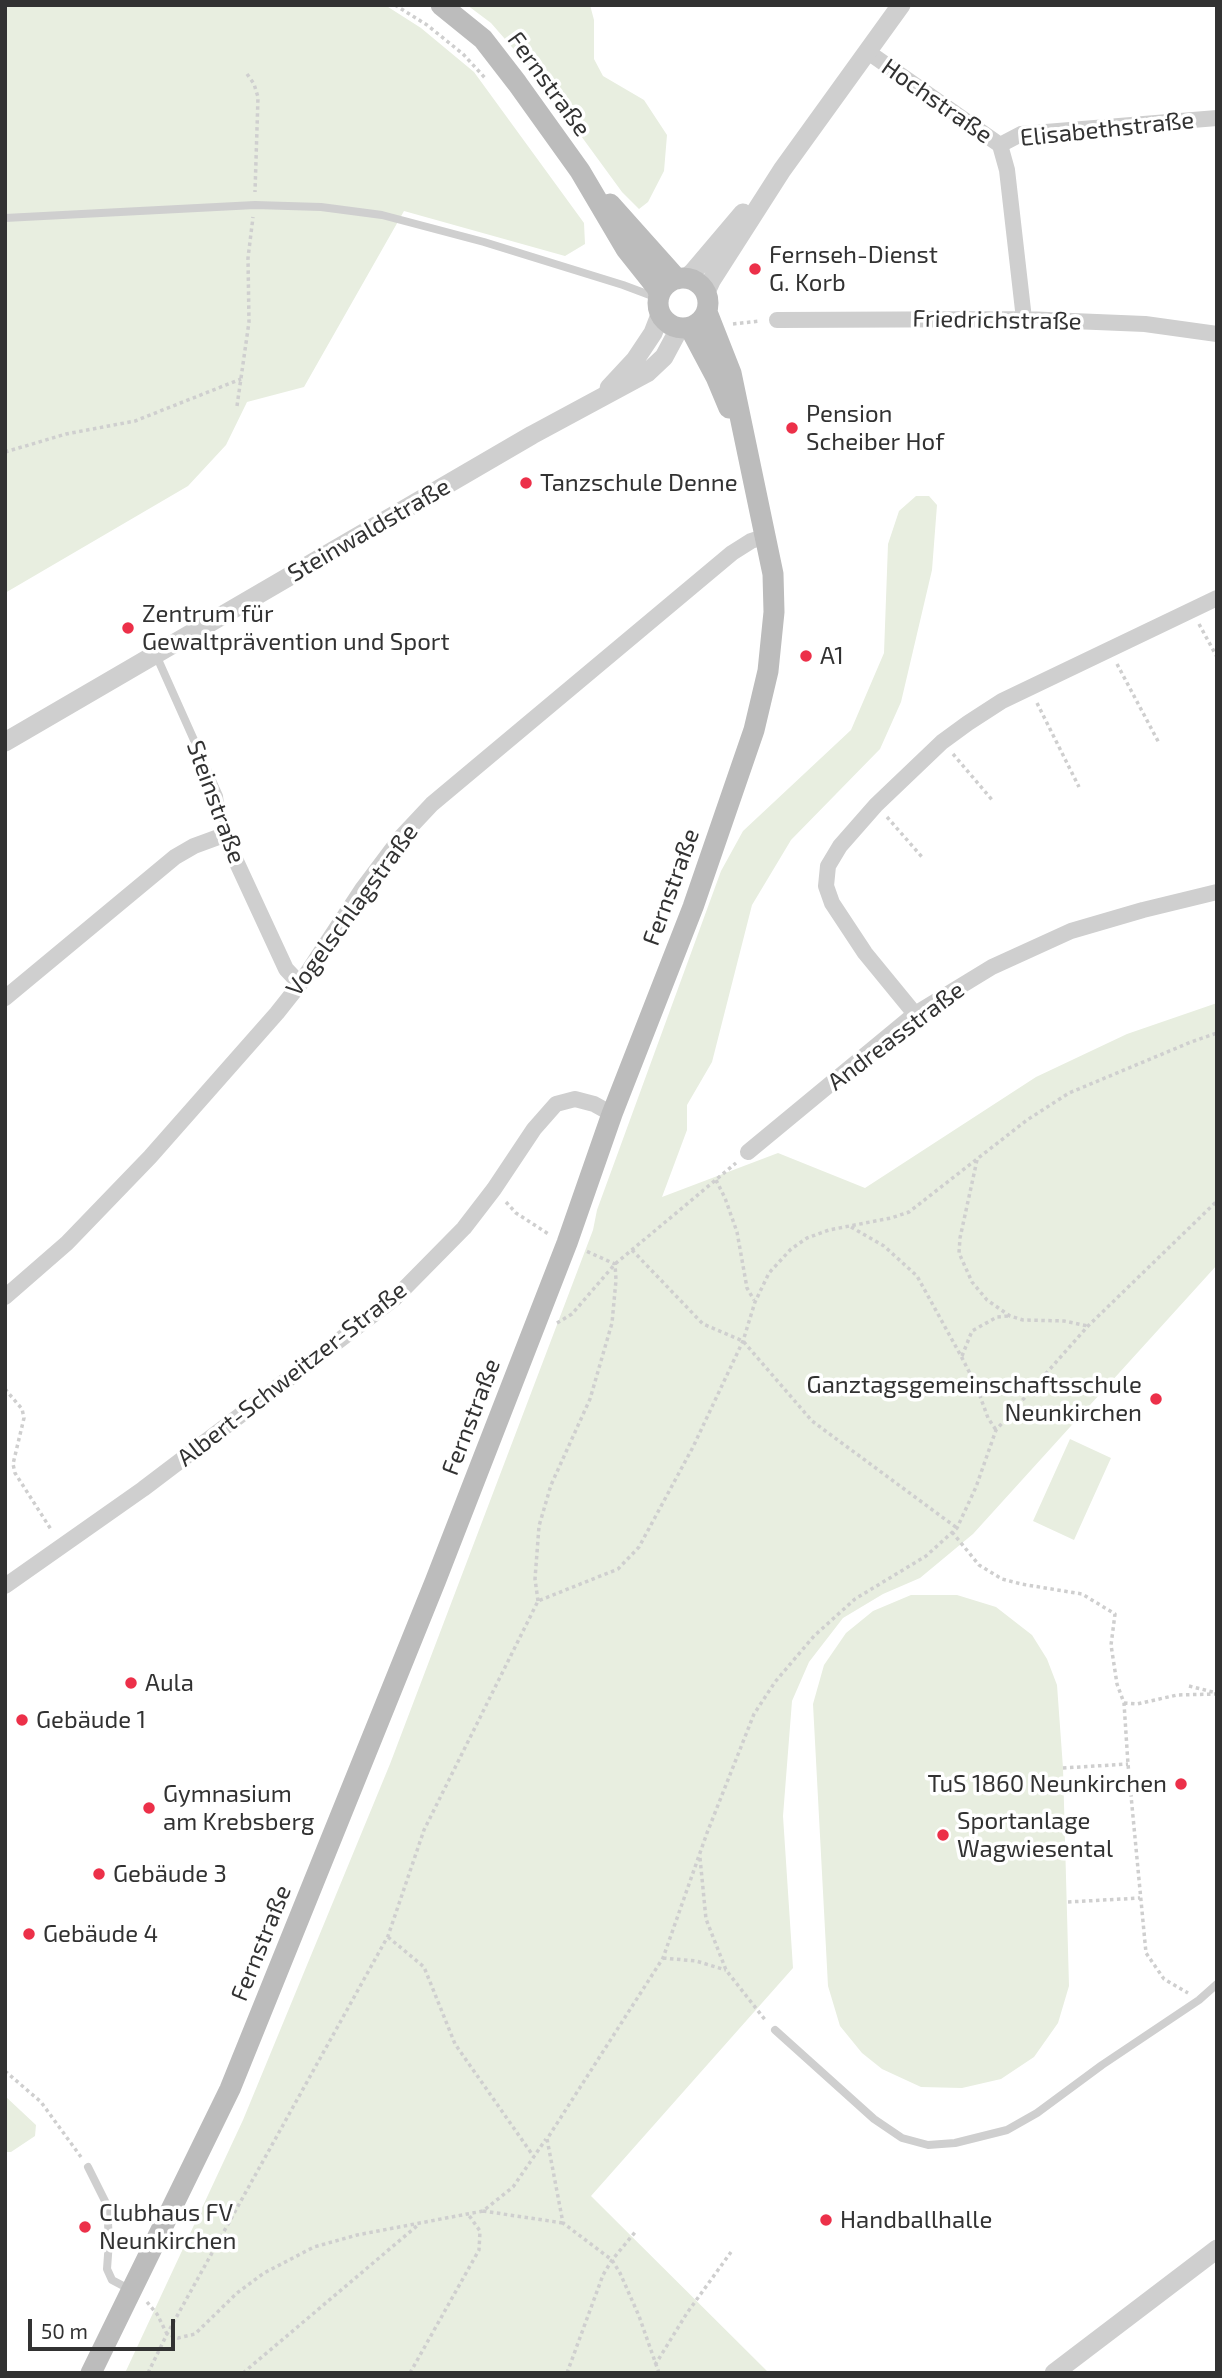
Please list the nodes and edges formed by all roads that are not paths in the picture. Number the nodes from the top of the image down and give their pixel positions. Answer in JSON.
{"nodes":[{"id":1,"x":441,"y":5,"type":"edge"},
{"id":2,"x":901,"y":5,"type":"edge"},
{"id":3,"x":868,"y":52,"type":"junction"},
{"id":4,"x":1217,"y":118,"type":"edge"},
{"id":5,"x":1000,"y":145,"type":"junction"},
{"id":6,"x":782,"y":170,"type":"junction"},
{"id":7,"x":580,"y":171,"type":"junction"},
{"id":8,"x":5,"y":218,"type":"edge"},
{"id":9,"x":681,"y":278,"type":"junction"},
{"id":10,"x":659,"y":303,"type":"junction"},
{"id":11,"x":709,"y":311,"type":"junction"},
{"id":12,"x":1024,"y":319,"type":"junction"},
{"id":13,"x":777,"y":320,"type":"road end"},
{"id":14,"x":684,"y":328,"type":"junction"},
{"id":15,"x":1217,"y":334,"type":"edge"},
{"id":16,"x":589,"y":405,"type":"junction"},
{"id":17,"x":745,"y":448,"type":"junction"},
{"id":18,"x":766,"y":536,"type":"junction"},
{"id":19,"x":1217,"y":598,"type":"edge"},
{"id":20,"x":156,"y":655,"type":"junction"},
{"id":21,"x":5,"y":742,"type":"edge"},
{"id":22,"x":224,"y":835,"type":"junction"},
{"id":23,"x":1217,"y":892,"type":"edge"},
{"id":24,"x":300,"y":984,"type":"junction"},
{"id":25,"x":5,"y":998,"type":"edge"},
{"id":26,"x":915,"y":1014,"type":"junction"},
{"id":27,"x":612,"y":1114,"type":"junction"},
{"id":28,"x":748,"y":1152,"type":"road end"},
{"id":29,"x":5,"y":1297,"type":"edge"},
{"id":30,"x":5,"y":1586,"type":"edge"},
{"id":31,"x":1217,"y":1984,"type":"edge"},
{"id":32,"x":775,"y":2030,"type":"road end"},
{"id":33,"x":88,"y":2167,"type":"road end"},
{"id":34,"x":1217,"y":2249,"type":"edge"},
{"id":35,"x":131,"y":2290,"type":"junction"},
{"id":36,"x":91,"y":2373,"type":"edge"},
{"id":37,"x":1054,"y":2373,"type":"edge"}],
"edges":[{"from":1,"to":7,"type":"main road","name":"Fernstraße"},
{"from":2,"to":3,"type":"street"},
{"from":3,"to":5,"type":"street","name":"Hochstraße"},
{"from":3,"to":6,"type":"street"},
{"from":4,"to":5,"type":"street","name":"Elisabethstraße"},
{"from":5,"to":12,"type":"street","name":"Hochstraße"},
{"from":6,"to":9,"type":"street"},
{"from":6,"to":11,"type":"street"},
{"from":7,"to":9,"type":"main road","name":"Fernstraße"},
{"from":7,"to":10,"type":"main road","name":"Fernstraße"},
{"from":8,"to":10,"type":"lane"},
{"from":9,"to":10,"type":"main road"},
{"from":9,"to":11,"type":"main road"},
{"from":10,"to":14,"type":"main road"},
{"from":10,"to":16,"type":"street","name":"Steinwaldstraße"},
{"from":11,"to":14,"type":"main road"},
{"from":11,"to":17,"type":"main road","name":"Fernstraße"},
{"from":12,"to":13,"type":"street","name":"Friedrichstraße"},
{"from":12,"to":15,"type":"street","name":"Friedrichstraße"},
{"from":14,"to":16,"type":"street","name":"Steinwaldstraße"},
{"from":14,"to":17,"type":"main road","name":"Fernstraße"},
{"from":16,"to":20,"type":"street","name":"Steinwaldstraße"},
{"from":17,"to":18,"type":"main road","name":"Fernstraße"},
{"from":18,"to":24,"type":"street","name":"Vogelschlagstraße"},
{"from":18,"to":27,"type":"main road","name":"Fernstraße"},
{"from":19,"to":26,"type":"street"},
{"from":20,"to":21,"type":"street","name":"Steinwaldstraße"},
{"from":20,"to":22,"type":"lane","name":"Steinstraße"},
{"from":22,"to":24,"type":"street","name":"Steinstraße"},
{"from":22,"to":25,"type":"street"},
{"from":23,"to":26,"type":"street","name":"Andreasstraße"},
{"from":24,"to":29,"type":"street","name":"Vogelschlagstraße"},
{"from":26,"to":28,"type":"street","name":"Andreasstraße"},
{"from":27,"to":30,"type":"street","name":"Albert-Schweitzer-Straße"},
{"from":27,"to":35,"type":"main road","name":"Fernstraße"},
{"from":31,"to":32,"type":"lane"},
{"from":33,"to":35,"type":"lane"},
{"from":34,"to":37,"type":"street"},
{"from":35,"to":36,"type":"main road","name":"Fernstraße"}]}
